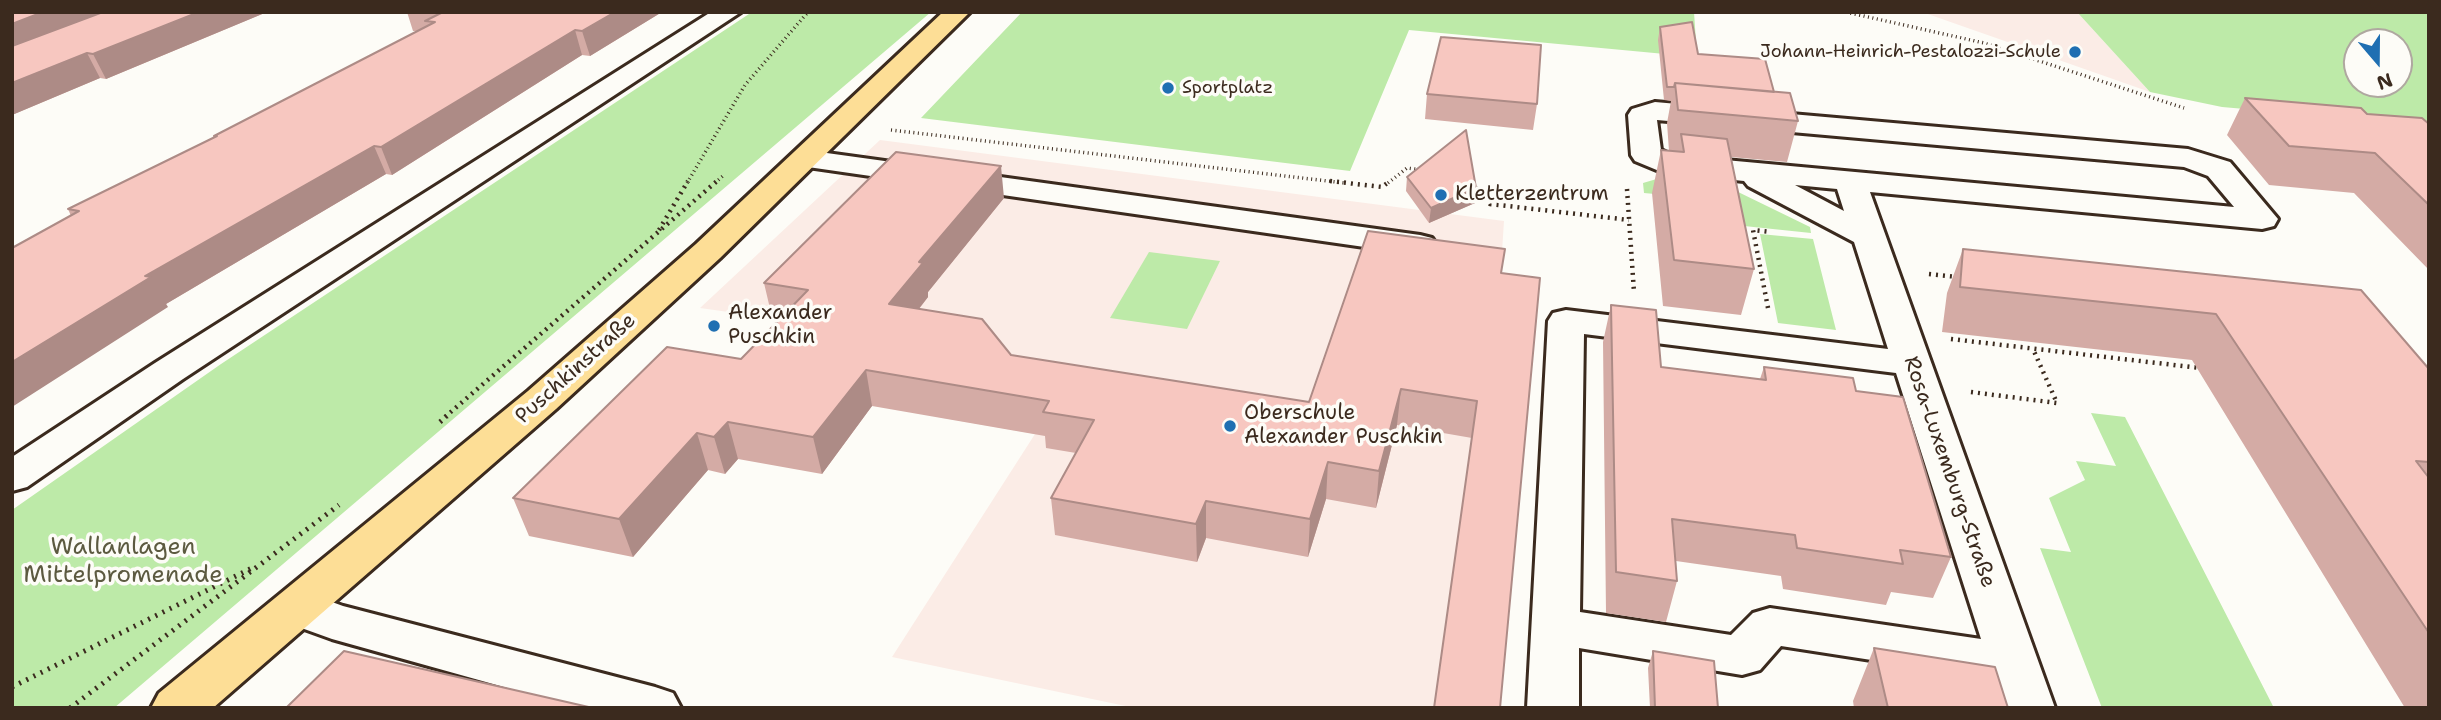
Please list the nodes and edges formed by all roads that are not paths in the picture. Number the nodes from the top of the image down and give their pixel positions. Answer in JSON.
{"nodes":[{"id":1,"x":729,"y":12,"type":"edge"},
{"id":2,"x":958,"y":12,"type":"edge"},
{"id":3,"x":805,"y":159,"type":"junction"},
{"id":4,"x":1741,"y":170,"type":"junction"},
{"id":5,"x":1850,"y":181,"type":"junction"},
{"id":6,"x":1428,"y":246,"type":"edge"},
{"id":7,"x":1875,"y":253,"type":"junction"},
{"id":8,"x":1911,"y":361,"type":"junction"},
{"id":9,"x":12,"y":477,"type":"edge"},
{"id":10,"x":299,"y":607,"type":"junction"},
{"id":11,"x":1555,"y":626,"type":"junction"},
{"id":12,"x":2014,"y":663,"type":"junction"},
{"id":13,"x":177,"y":708,"type":"edge"},
{"id":14,"x":655,"y":708,"type":"edge"},
{"id":15,"x":1553,"y":708,"type":"edge"},
{"id":16,"x":2029,"y":708,"type":"edge"}],
"edges":[{"from":1,"to":9,"type":"street"},
{"from":2,"to":3,"type":"main road","name":"Puschkinstraße"},
{"from":3,"to":6,"type":"street"},
{"from":3,"to":10,"type":"main road","name":"Puschkinstraße"},
{"from":4,"to":5,"type":"street"},
{"from":4,"to":5,"type":"street"},
{"from":4,"to":7,"type":"street"},
{"from":5,"to":7,"type":"street","name":"Rosa-Luxemburg-Straße"},
{"from":7,"to":8,"type":"street","name":"Rosa-Luxemburg-Straße"},
{"from":8,"to":11,"type":"street"},
{"from":8,"to":12,"type":"street","name":"Rosa-Luxemburg-Straße"},
{"from":10,"to":13,"type":"main road","name":"Puschkinstraße"},
{"from":10,"to":14,"type":"street"},
{"from":11,"to":12,"type":"street"},
{"from":11,"to":15,"type":"street"},
{"from":12,"to":16,"type":"street","name":"Rosa-Luxemburg-Straße"}]}
